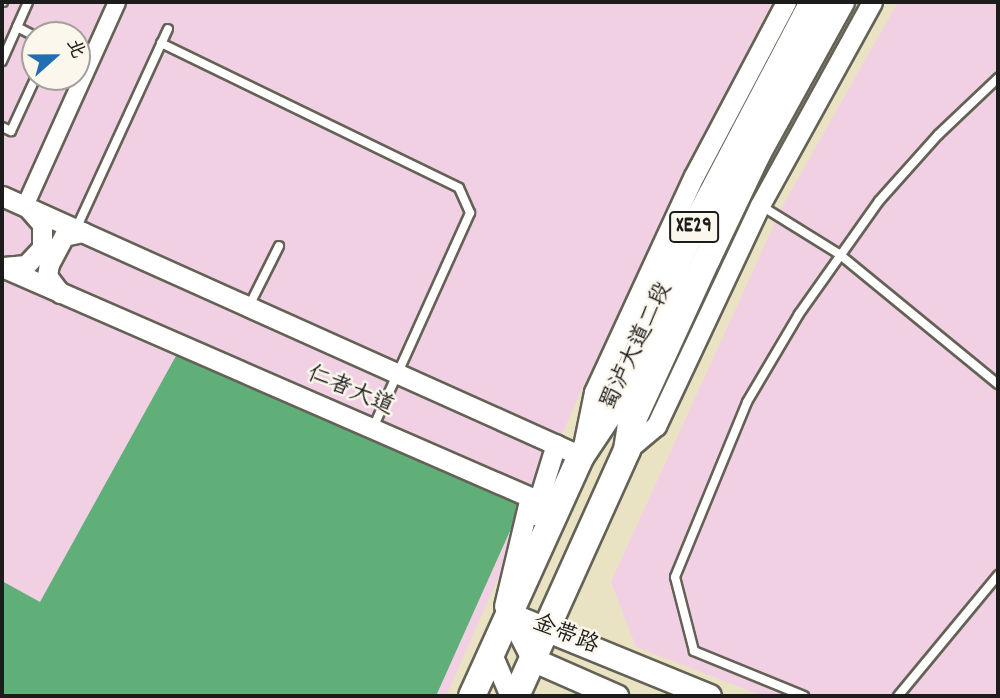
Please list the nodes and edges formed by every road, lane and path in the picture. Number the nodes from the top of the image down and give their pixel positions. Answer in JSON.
{"nodes":[{"id":1,"x":28,"y":2,"type":"edge"},
{"id":2,"x":117,"y":2,"type":"edge"},
{"id":3,"x":786,"y":2,"type":"edge"},
{"id":4,"x":813,"y":2,"type":"edge"},
{"id":5,"x":841,"y":2,"type":"edge"},
{"id":6,"x":872,"y":2,"type":"edge"},
{"id":7,"x":17,"y":27,"type":"junction"},
{"id":8,"x":21,"y":29,"type":"edge"},
{"id":9,"x":167,"y":29,"type":"dead end"},
{"id":10,"x":161,"y":43,"type":"junction"},
{"id":11,"x":2,"y":61,"type":"edge"},
{"id":12,"x":998,"y":78,"type":"edge"},
{"id":13,"x":30,"y":91,"type":"edge"},
{"id":14,"x":2,"y":127,"type":"edge"},
{"id":15,"x":2,"y":196,"type":"edge"},
{"id":16,"x":2,"y":205,"type":"edge"},
{"id":17,"x":760,"y":205,"type":"junction"},
{"id":18,"x":25,"y":206,"type":"junction"},
{"id":19,"x":80,"y":231,"type":"junction"},
{"id":20,"x":279,"y":246,"type":"dead end"},
{"id":21,"x":839,"y":254,"type":"junction"},
{"id":22,"x":2,"y":267,"type":"edge"},
{"id":23,"x":60,"y":293,"type":"junction"},
{"id":24,"x":249,"y":306,"type":"junction"},
{"id":25,"x":396,"y":373,"type":"junction"},
{"id":26,"x":998,"y":384,"type":"edge"},
{"id":27,"x":373,"y":428,"type":"junction"},
{"id":28,"x":556,"y":444,"type":"junction"},
{"id":29,"x":627,"y":450,"type":"junction"},
{"id":30,"x":579,"y":461,"type":"junction"},
{"id":31,"x":613,"y":482,"type":"junction"},
{"id":32,"x":998,"y":575,"type":"edge"},
{"id":33,"x":511,"y":615,"type":"junction"},
{"id":34,"x":548,"y":629,"type":"junction"},
{"id":35,"x":492,"y":654,"type":"junction"},
{"id":36,"x":534,"y":660,"type":"junction"},
{"id":37,"x":472,"y":695,"type":"edge"},
{"id":38,"x":510,"y":696,"type":"edge"},
{"id":39,"x":516,"y":696,"type":"edge"},
{"id":40,"x":616,"y":696,"type":"edge"},
{"id":41,"x":709,"y":696,"type":"edge"},
{"id":42,"x":804,"y":696,"type":"edge"},
{"id":43,"x":898,"y":696,"type":"edge"}],
"edges":[{"from":1,"to":7,"type":"lane"},
{"from":2,"to":18,"type":"street"},
{"from":3,"to":30,"type":"street"},
{"from":4,"to":30,"type":"highway","name":"蜀泸大道二段","number":"XE29"},
{"from":5,"to":29,"type":"highway","name":"蜀泸大道二段","number":"XE29"},
{"from":6,"to":17,"type":"street"},
{"from":7,"to":8,"type":"lane"},
{"from":7,"to":11,"type":"lane"},
{"from":9,"to":10,"type":"lane"},
{"from":10,"to":19,"type":"lane"},
{"from":10,"to":25,"type":"lane"},
{"from":12,"to":21,"type":"lane"},
{"from":13,"to":14,"type":"lane"},
{"from":15,"to":18,"type":"street","name":"仁者大道"},
{"from":16,"to":18,"type":"street"},
{"from":17,"to":21,"type":"lane"},
{"from":17,"to":29,"type":"street"},
{"from":18,"to":19,"type":"street","name":"仁者大道"},
{"from":18,"to":22,"type":"street"},
{"from":19,"to":23,"type":"street"},
{"from":19,"to":24,"type":"street","name":"仁者大道"},
{"from":20,"to":24,"type":"lane"},
{"from":21,"to":26,"type":"lane"},
{"from":21,"to":42,"type":"lane"},
{"from":22,"to":23,"type":"street","name":"仁者大道"},
{"from":23,"to":27,"type":"street","name":"仁者大道"},
{"from":24,"to":25,"type":"street","name":"仁者大道"},
{"from":25,"to":27,"type":"lane"},
{"from":25,"to":28,"type":"street","name":"仁者大道"},
{"from":27,"to":35,"type":"street","name":"仁者大道"},
{"from":28,"to":30,"type":"street","name":"仁者大道"},
{"from":28,"to":35,"type":"street"},
{"from":29,"to":31,"type":"highway","name":"蜀泸大道二段","number":"XE29"},
{"from":30,"to":31,"type":"highway"},
{"from":30,"to":33,"type":"highway","name":"蜀泸大道二段","number":"XE29"},
{"from":31,"to":34,"type":"highway","name":"蜀泸大道二段","number":"XE29"},
{"from":32,"to":43,"type":"lane"},
{"from":33,"to":34,"type":"main road","name":"金带路"},
{"from":33,"to":35,"type":"highway","name":"蜀泸大道二段","number":"XE29"},
{"from":33,"to":36,"type":"main road","name":"金带路"},
{"from":34,"to":36,"type":"highway","name":"蜀泸大道二段","number":"XE29"},
{"from":34,"to":41,"type":"main road","name":"金带路"},
{"from":35,"to":37,"type":"highway","name":"蜀泸大道二段","number":"XE29"},
{"from":35,"to":38,"type":"street"},
{"from":36,"to":39,"type":"highway","name":"蜀泸大道二段","number":"XE29"},
{"from":36,"to":40,"type":"main road","name":"金带路"}]}
